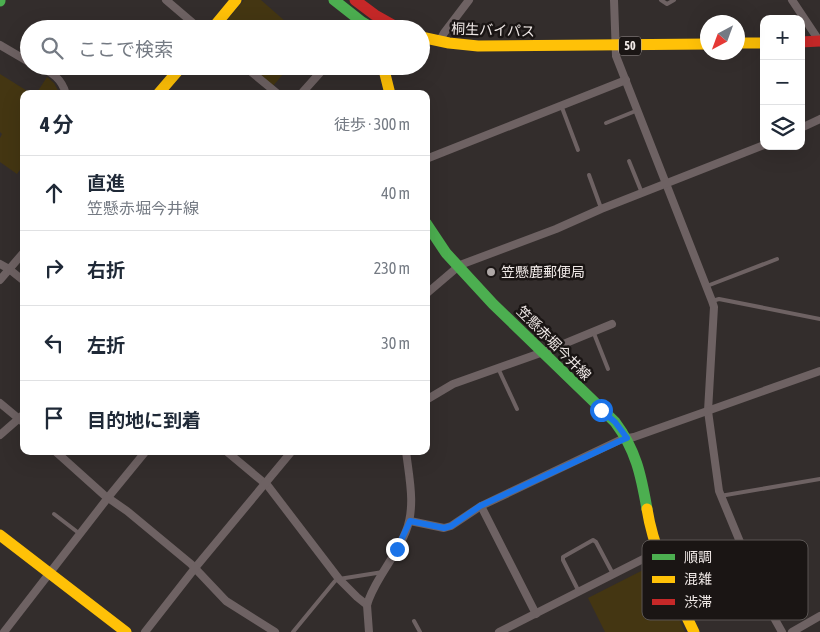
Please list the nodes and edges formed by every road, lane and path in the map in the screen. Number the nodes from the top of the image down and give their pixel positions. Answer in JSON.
{"nodes":[{"id":1,"x":166,"y":0,"type":"edge"},
{"id":2,"x":236,"y":0,"type":"edge"},
{"id":3,"x":334,"y":0,"type":"edge"},
{"id":4,"x":349,"y":0,"type":"edge"},
{"id":5,"x":355,"y":0,"type":"edge"},
{"id":6,"x":468,"y":0,"type":"edge"},
{"id":7,"x":614,"y":0,"type":"edge"},
{"id":8,"x":661,"y":0,"type":"edge"},
{"id":9,"x":674,"y":0,"type":"edge"},
{"id":10,"x":792,"y":0,"type":"edge"},
{"id":11,"x":189,"y":20,"type":"edge"},
{"id":12,"x":219,"y":20,"type":"edge"},
{"id":13,"x":355,"y":20,"type":"edge"},
{"id":14,"x":377,"y":20,"type":"edge"},
{"id":15,"x":384,"y":20,"type":"edge"},
{"id":16,"x":430,"y":39,"type":"edge"},
{"id":17,"x":820,"y":41,"type":"edge"},
{"id":18,"x":440,"y":42,"type":"junction"},
{"id":19,"x":760,"y":42,"type":"edge"},
{"id":20,"x":805,"y":42,"type":"edge"},
{"id":21,"x":745,"y":43,"type":"edge"},
{"id":22,"x":700,"y":44,"type":"edge"},
{"id":23,"x":0,"y":45,"type":"edge"},
{"id":24,"x":615,"y":46,"type":"junction"},
{"id":25,"x":552,"y":48,"type":"junction"},
{"id":26,"x":430,"y":49,"type":"edge"},
{"id":27,"x":20,"y":57,"type":"edge"},
{"id":28,"x":54,"y":75,"type":"edge"},
{"id":29,"x":174,"y":75,"type":"edge"},
{"id":30,"x":255,"y":75,"type":"edge"},
{"id":31,"x":318,"y":75,"type":"edge"},
{"id":32,"x":385,"y":75,"type":"edge"},
{"id":33,"x":626,"y":80,"type":"junction"},
{"id":34,"x":64,"y":90,"type":"edge"},
{"id":35,"x":161,"y":90,"type":"edge"},
{"id":36,"x":273,"y":90,"type":"edge"},
{"id":37,"x":305,"y":90,"type":"edge"},
{"id":38,"x":389,"y":90,"type":"edge"},
{"id":39,"x":561,"y":105,"type":"junction"},
{"id":40,"x":638,"y":110,"type":"junction"},
{"id":41,"x":820,"y":119,"type":"edge"},
{"id":42,"x":606,"y":123,"type":"dead end"},
{"id":43,"x":805,"y":126,"type":"edge"},
{"id":44,"x":760,"y":147,"type":"edge"},
{"id":45,"x":578,"y":150,"type":"dead end"},
{"id":46,"x":430,"y":157,"type":"edge"},
{"id":47,"x":630,"y":161,"type":"dead end"},
{"id":48,"x":589,"y":175,"type":"dead end"},
{"id":49,"x":667,"y":183,"type":"junction"},
{"id":50,"x":642,"y":192,"type":"junction"},
{"id":51,"x":601,"y":209,"type":"junction"},
{"id":52,"x":430,"y":229,"type":"edge"},
{"id":53,"x":20,"y":257,"type":"edge"},
{"id":54,"x":778,"y":259,"type":"dead end"},
{"id":55,"x":0,"y":264,"type":"edge"},
{"id":56,"x":458,"y":266,"type":"junction"},
{"id":57,"x":9,"y":269,"type":"junction"},
{"id":58,"x":20,"y":279,"type":"edge"},
{"id":59,"x":0,"y":280,"type":"edge"},
{"id":60,"x":707,"y":286,"type":"junction"},
{"id":61,"x":430,"y":290,"type":"edge"},
{"id":62,"x":712,"y":301,"type":"junction"},
{"id":63,"x":820,"y":319,"type":"edge"},
{"id":64,"x":612,"y":324,"type":"dead end"},
{"id":65,"x":593,"y":331,"type":"junction"},
{"id":66,"x":541,"y":352,"type":"junction"},
{"id":67,"x":498,"y":368,"type":"junction"},
{"id":68,"x":608,"y":369,"type":"dead end"},
{"id":69,"x":820,"y":371,"type":"edge"},
{"id":70,"x":430,"y":398,"type":"edge"},
{"id":71,"x":0,"y":403,"type":"edge"},
{"id":72,"x":517,"y":409,"type":"dead end"},
{"id":73,"x":708,"y":411,"type":"junction"},
{"id":74,"x":20,"y":417,"type":"edge"},
{"id":75,"x":20,"y":420,"type":"edge"},
{"id":76,"x":0,"y":435,"type":"edge"},
{"id":77,"x":627,"y":438,"type":"junction"},
{"id":78,"x":59,"y":455,"type":"edge"},
{"id":79,"x":143,"y":455,"type":"edge"},
{"id":80,"x":231,"y":455,"type":"edge"},
{"id":81,"x":288,"y":455,"type":"edge"},
{"id":82,"x":406,"y":455,"type":"edge"},
{"id":83,"x":820,"y":479,"type":"edge"},
{"id":84,"x":264,"y":483,"type":"junction"},
{"id":85,"x":720,"y":496,"type":"junction"},
{"id":86,"x":108,"y":499,"type":"junction"},
{"id":87,"x":480,"y":506,"type":"junction"},
{"id":88,"x":54,"y":514,"type":"dead end"},
{"id":89,"x":410,"y":521,"type":"junction"},
{"id":90,"x":0,"y":535,"type":"edge"},
{"id":91,"x":80,"y":535,"type":"junction"},
{"id":92,"x":654,"y":540,"type":"edge"},
{"id":93,"x":739,"y":540,"type":"edge"},
{"id":94,"x":642,"y":560,"type":"edge"},
{"id":95,"x":195,"y":568,"type":"junction"},
{"id":96,"x":383,"y":572,"type":"junction"},
{"id":97,"x":50,"y":574,"type":"junction"},
{"id":98,"x":613,"y":574,"type":"junction"},
{"id":99,"x":339,"y":578,"type":"junction"},
{"id":100,"x":579,"y":592,"type":"junction"},
{"id":101,"x":367,"y":605,"type":"junction"},
{"id":102,"x":536,"y":614,"type":"junction"},
{"id":103,"x":820,"y":616,"type":"edge"},
{"id":104,"x":688,"y":620,"type":"edge"},
{"id":105,"x":775,"y":620,"type":"edge"},
{"id":106,"x":414,"y":621,"type":"dead end"},
{"id":107,"x":4,"y":632,"type":"edge"},
{"id":108,"x":126,"y":632,"type":"edge"},
{"id":109,"x":145,"y":632,"type":"edge"},
{"id":110,"x":275,"y":632,"type":"edge"},
{"id":111,"x":293,"y":632,"type":"edge"},
{"id":112,"x":369,"y":632,"type":"edge"},
{"id":113,"x":420,"y":632,"type":"edge"},
{"id":114,"x":499,"y":632,"type":"edge"},
{"id":115,"x":694,"y":632,"type":"edge"},
{"id":116,"x":782,"y":632,"type":"edge"},
{"id":117,"x":792,"y":632,"type":"edge"}],
"edges":[{"from":1,"to":11,"type":"street"},
{"from":2,"to":12,"type":"main road"},
{"from":3,"to":13,"type":"main road"},
{"from":4,"to":14,"type":"main road"},
{"from":5,"to":15,"type":"main road"},
{"from":6,"to":18,"type":"street"},
{"from":7,"to":24,"type":"street"},
{"from":8,"to":9,"type":"lane"},
{"from":10,"to":17,"type":"street"},
{"from":16,"to":18,"type":"main road","name":"桐生バイパス","number":"50"},
{"from":17,"to":20,"type":"main road"},
{"from":18,"to":25,"type":"main road","name":"桐生バイパス","number":"50"},
{"from":19,"to":21,"type":"main road"},
{"from":22,"to":24,"type":"main road","number":"50"},
{"from":23,"to":27,"type":"street"},
{"from":24,"to":25,"type":"main road","number":"50"},
{"from":24,"to":33,"type":"street"},
{"from":25,"to":26,"type":"main road","name":"桐生バイパス","number":"50"},
{"from":28,"to":34,"type":"street"},
{"from":29,"to":35,"type":"main road"},
{"from":30,"to":36,"type":"street"},
{"from":31,"to":37,"type":"street"},
{"from":32,"to":38,"type":"main road"},
{"from":33,"to":39,"type":"street"},
{"from":33,"to":40,"type":"street"},
{"from":39,"to":45,"type":"lane"},
{"from":39,"to":46,"type":"street"},
{"from":40,"to":42,"type":"lane"},
{"from":40,"to":49,"type":"street"},
{"from":41,"to":43,"type":"street"},
{"from":44,"to":49,"type":"street"},
{"from":47,"to":50,"type":"lane"},
{"from":48,"to":51,"type":"lane"},
{"from":49,"to":50,"type":"street"},
{"from":49,"to":60,"type":"street"},
{"from":50,"to":51,"type":"street"},
{"from":51,"to":56,"type":"street"},
{"from":52,"to":56,"type":"main road","name":"笠懸赤堀今井線"},
{"from":53,"to":57,"type":"street"},
{"from":54,"to":60,"type":"lane"},
{"from":55,"to":57,"type":"street"},
{"from":56,"to":61,"type":"street"},
{"from":56,"to":66,"type":"main road","name":"笠懸赤堀今井線"},
{"from":57,"to":58,"type":"street"},
{"from":57,"to":59,"type":"street"},
{"from":60,"to":62,"type":"street"},
{"from":62,"to":63,"type":"lane"},
{"from":62,"to":73,"type":"street"},
{"from":64,"to":65,"type":"street"},
{"from":65,"to":66,"type":"street"},
{"from":65,"to":68,"type":"lane"},
{"from":66,"to":67,"type":"street"},
{"from":66,"to":77,"type":"main road","name":"笠懸赤堀今井線"},
{"from":67,"to":70,"type":"street"},
{"from":67,"to":72,"type":"lane"},
{"from":69,"to":73,"type":"street"},
{"from":71,"to":74,"type":"street"},
{"from":73,"to":77,"type":"street"},
{"from":73,"to":85,"type":"street"},
{"from":75,"to":76,"type":"street"},
{"from":77,"to":87,"type":"street"},
{"from":77,"to":92,"type":"main road","name":"笠懸赤堀今井線"},
{"from":78,"to":86,"type":"street"},
{"from":79,"to":86,"type":"street"},
{"from":80,"to":84,"type":"street"},
{"from":81,"to":84,"type":"street"},
{"from":82,"to":89,"type":"street"},
{"from":83,"to":85,"type":"lane"},
{"from":84,"to":95,"type":"street"},
{"from":84,"to":99,"type":"street"},
{"from":85,"to":93,"type":"street"},
{"from":86,"to":91,"type":"street"},
{"from":86,"to":95,"type":"street"},
{"from":87,"to":89,"type":"street"},
{"from":87,"to":102,"type":"street"},
{"from":88,"to":91,"type":"lane"},
{"from":89,"to":96,"type":"street"},
{"from":90,"to":97,"type":"main road"},
{"from":91,"to":97,"type":"street"},
{"from":94,"to":98,"type":"street"},
{"from":95,"to":109,"type":"street"},
{"from":95,"to":110,"type":"street"},
{"from":96,"to":99,"type":"lane"},
{"from":96,"to":101,"type":"street"},
{"from":97,"to":107,"type":"street"},
{"from":97,"to":108,"type":"main road"},
{"from":98,"to":100,"type":"street"},
{"from":98,"to":100,"type":"lane"},
{"from":99,"to":101,"type":"street"},
{"from":99,"to":111,"type":"lane"},
{"from":100,"to":102,"type":"street"},
{"from":101,"to":112,"type":"street"},
{"from":102,"to":114,"type":"street"},
{"from":103,"to":117,"type":"street"},
{"from":104,"to":115,"type":"main road","name":"笠懸赤堀今井線"},
{"from":105,"to":116,"type":"street"},
{"from":106,"to":113,"type":"lane"}]}
